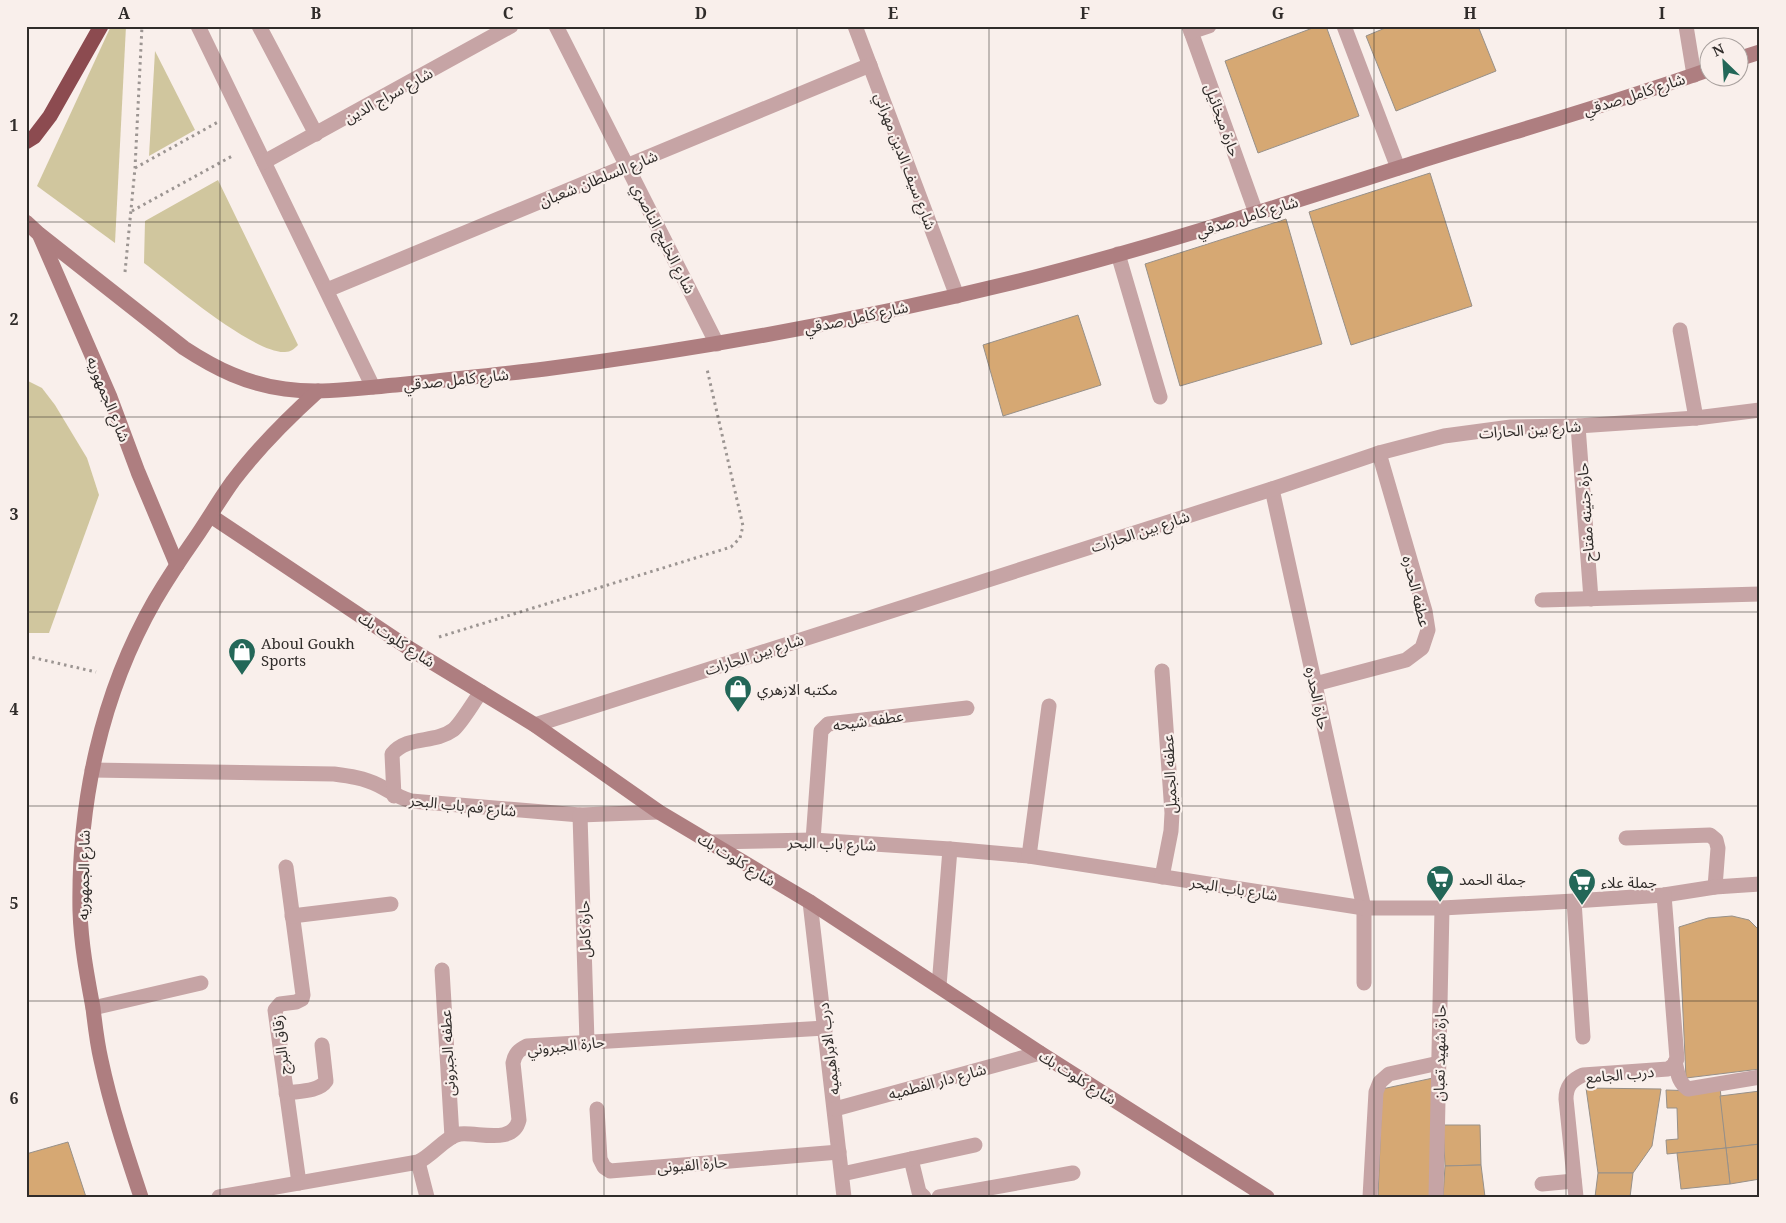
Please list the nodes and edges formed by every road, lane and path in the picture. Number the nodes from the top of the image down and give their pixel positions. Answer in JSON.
{"nodes":[{"id":1,"x":101,"y":26,"type":"edge"},
{"id":2,"x":142,"y":26,"type":"edge"},
{"id":3,"x":198,"y":26,"type":"edge"},
{"id":4,"x":259,"y":26,"type":"edge"},
{"id":5,"x":511,"y":26,"type":"edge"},
{"id":6,"x":556,"y":26,"type":"edge"},
{"id":7,"x":856,"y":26,"type":"edge"},
{"id":8,"x":1209,"y":26,"type":"edge"},
{"id":9,"x":1344,"y":26,"type":"edge"},
{"id":10,"x":1686,"y":26,"type":"edge"},
{"id":11,"x":1190,"y":29,"type":"edge"},
{"id":12,"x":1760,"y":52,"type":"edge"},
{"id":13,"x":1748,"y":56,"type":"edge"},
{"id":14,"x":1698,"y":63,"type":"edge"},
{"id":15,"x":870,"y":66,"type":"junction"},
{"id":16,"x":1698,"y":73,"type":"edge"},
{"id":17,"x":239,"y":111,"type":"junction"},
{"id":18,"x":316,"y":134,"type":"junction"},
{"id":19,"x":26,"y":142,"type":"edge"},
{"id":20,"x":255,"y":143,"type":"junction"},
{"id":21,"x":264,"y":162,"type":"junction"},
{"id":22,"x":628,"y":166,"type":"junction"},
{"id":23,"x":135,"y":168,"type":"junction"},
{"id":24,"x":1398,"y":168,"type":"junction"},
{"id":25,"x":131,"y":211,"type":"junction"},
{"id":26,"x":1256,"y":214,"type":"junction"},
{"id":27,"x":26,"y":222,"type":"edge"},
{"id":28,"x":39,"y":234,"type":"junction"},
{"id":29,"x":1118,"y":254,"type":"junction"},
{"id":30,"x":327,"y":290,"type":"junction"},
{"id":31,"x":957,"y":296,"type":"junction"},
{"id":32,"x":122,"y":300,"type":"junction"},
{"id":33,"x":1680,"y":330,"type":"dead end"},
{"id":34,"x":709,"y":345,"type":"junction"},
{"id":35,"x":373,"y":387,"type":"junction"},
{"id":36,"x":318,"y":391,"type":"junction"},
{"id":37,"x":1160,"y":396,"type":"dead end"},
{"id":38,"x":1760,"y":410,"type":"edge"},
{"id":39,"x":1696,"y":418,"type":"junction"},
{"id":40,"x":1578,"y":426,"type":"junction"},
{"id":41,"x":1378,"y":453,"type":"junction"},
{"id":42,"x":1272,"y":489,"type":"junction"},
{"id":43,"x":211,"y":516,"type":"junction"},
{"id":44,"x":177,"y":565,"type":"junction"},
{"id":45,"x":1760,"y":594,"type":"edge"},
{"id":46,"x":1591,"y":599,"type":"junction"},
{"id":47,"x":1542,"y":600,"type":"dead end"},
{"id":48,"x":407,"y":647,"type":"junction"},
{"id":49,"x":26,"y":656,"type":"edge"},
{"id":50,"x":1162,"y":671,"type":"dead end"},
{"id":51,"x":119,"y":677,"type":"junction"},
{"id":52,"x":1315,"y":684,"type":"junction"},
{"id":53,"x":480,"y":692,"type":"junction"},
{"id":54,"x":1049,"y":706,"type":"dead end"},
{"id":55,"x":967,"y":708,"type":"dead end"},
{"id":56,"x":535,"y":724,"type":"junction"},
{"id":57,"x":92,"y":770,"type":"junction"},
{"id":58,"x":394,"y":796,"type":"junction"},
{"id":59,"x":660,"y":812,"type":"junction"},
{"id":60,"x":580,"y":815,"type":"junction"},
{"id":61,"x":1626,"y":838,"type":"dead end"},
{"id":62,"x":813,"y":840,"type":"junction"},
{"id":63,"x":710,"y":842,"type":"junction"},
{"id":64,"x":950,"y":848,"type":"junction"},
{"id":65,"x":1029,"y":856,"type":"junction"},
{"id":66,"x":286,"y":867,"type":"dead end"},
{"id":67,"x":1162,"y":877,"type":"junction"},
{"id":68,"x":1760,"y":884,"type":"edge"},
{"id":69,"x":1715,"y":888,"type":"junction"},
{"id":70,"x":1664,"y":895,"type":"junction"},
{"id":71,"x":1574,"y":900,"type":"junction"},
{"id":72,"x":810,"y":902,"type":"junction"},
{"id":73,"x":391,"y":904,"type":"dead end"},
{"id":74,"x":1364,"y":908,"type":"junction"},
{"id":75,"x":1442,"y":908,"type":"junction"},
{"id":76,"x":292,"y":916,"type":"junction"},
{"id":77,"x":442,"y":970,"type":"dead end"},
{"id":78,"x":201,"y":983,"type":"dead end"},
{"id":79,"x":1364,"y":983,"type":"dead end"},
{"id":80,"x":940,"y":986,"type":"junction"},
{"id":81,"x":93,"y":1008,"type":"junction"},
{"id":82,"x":825,"y":1028,"type":"junction"},
{"id":83,"x":1584,"y":1037,"type":"dead end"},
{"id":84,"x":587,"y":1042,"type":"junction"},
{"id":85,"x":322,"y":1045,"type":"dead end"},
{"id":86,"x":1040,"y":1054,"type":"junction"},
{"id":87,"x":1675,"y":1062,"type":"junction"},
{"id":88,"x":1439,"y":1063,"type":"junction"},
{"id":89,"x":1760,"y":1077,"type":"edge"},
{"id":90,"x":286,"y":1092,"type":"junction"},
{"id":91,"x":597,"y":1109,"type":"dead end"},
{"id":92,"x":834,"y":1109,"type":"junction"},
{"id":93,"x":452,"y":1137,"type":"junction"},
{"id":94,"x":975,"y":1145,"type":"dead end"},
{"id":95,"x":839,"y":1152,"type":"junction"},
{"id":96,"x":911,"y":1159,"type":"junction"},
{"id":97,"x":418,"y":1162,"type":"junction"},
{"id":98,"x":1074,"y":1173,"type":"dead end"},
{"id":99,"x":842,"y":1174,"type":"junction"},
{"id":100,"x":1574,"y":1181,"type":"junction"},
{"id":101,"x":299,"y":1183,"type":"junction"},
{"id":102,"x":1542,"y":1184,"type":"dead end"},
{"id":103,"x":141,"y":1197,"type":"edge"},
{"id":104,"x":219,"y":1197,"type":"edge"},
{"id":105,"x":427,"y":1197,"type":"edge"},
{"id":106,"x":844,"y":1197,"type":"edge"},
{"id":107,"x":924,"y":1197,"type":"edge"},
{"id":108,"x":939,"y":1197,"type":"edge"},
{"id":109,"x":1267,"y":1197,"type":"edge"},
{"id":110,"x":1370,"y":1197,"type":"edge"},
{"id":111,"x":1436,"y":1197,"type":"edge"},
{"id":112,"x":1576,"y":1197,"type":"edge"}],
"edges":[{"from":1,"to":19,"type":"highway"},
{"from":2,"to":23,"type":"path"},
{"from":3,"to":17,"type":"street"},
{"from":4,"to":18,"type":"street"},
{"from":5,"to":18,"type":"street","name":"شارع سراج الدين"},
{"from":6,"to":22,"type":"street","name":"شارع الخليج الناصري"},
{"from":7,"to":15,"type":"street","name":"شارع سيف الدين مهراني"},
{"from":8,"to":11,"type":"street"},
{"from":9,"to":24,"type":"street"},
{"from":10,"to":14,"type":"street"},
{"from":11,"to":26,"type":"street","name":"حارة ميخائيل"},
{"from":12,"to":13,"type":"main road"},
{"from":15,"to":22,"type":"street","name":"شارع السلطان شعبان"},
{"from":15,"to":31,"type":"street","name":"شارع سيف الدين مهراني"},
{"from":16,"to":24,"type":"main road","name":"شارع كامل صدقي"},
{"from":17,"to":20,"type":"street"},
{"from":17,"to":23,"type":"path"},
{"from":18,"to":21,"type":"street","name":"شارع سراج الدين"},
{"from":20,"to":21,"type":"street"},
{"from":20,"to":25,"type":"path"},
{"from":21,"to":30,"type":"street"},
{"from":22,"to":30,"type":"street","name":"شارع السلطان شعبان"},
{"from":22,"to":34,"type":"street","name":"شارع الخليج الناصري"},
{"from":23,"to":25,"type":"path"},
{"from":24,"to":26,"type":"main road","name":"شارع كامل صدقي"},
{"from":25,"to":32,"type":"path"},
{"from":26,"to":29,"type":"main road","name":"شارع كامل صدقي"},
{"from":27,"to":28,"type":"main road","name":"شارع كامل صدقي"},
{"from":28,"to":32,"type":"main road","name":"شارع كامل صدقي"},
{"from":28,"to":44,"type":"main road","name":"شارع الجمهوريه"},
{"from":29,"to":31,"type":"main road","name":"شارع كامل صدقي"},
{"from":29,"to":37,"type":"street"},
{"from":30,"to":35,"type":"street"},
{"from":31,"to":34,"type":"main road","name":"شارع كامل صدقي"},
{"from":32,"to":36,"type":"main road","name":"شارع كامل صدقي"},
{"from":33,"to":39,"type":"street"},
{"from":34,"to":35,"type":"main road","name":"شارع كامل صدقي"},
{"from":34,"to":48,"type":"path"},
{"from":35,"to":36,"type":"main road","name":"شارع كامل صدقي"},
{"from":36,"to":43,"type":"main road","name":"شارع الجمهوريه"},
{"from":38,"to":39,"type":"street","name":"شارع بين الحارات"},
{"from":39,"to":40,"type":"street","name":"شارع بين الحارات"},
{"from":40,"to":41,"type":"street","name":"شارع بين الحارات"},
{"from":40,"to":46,"type":"street","name":"حارة جنينه مفتاح"},
{"from":41,"to":42,"type":"street","name":"شارع بين الحارات"},
{"from":41,"to":52,"type":"street","name":"عطفه الحدره"},
{"from":42,"to":52,"type":"street","name":"حارة الحدره"},
{"from":42,"to":56,"type":"street","name":"شارع بين الحارات"},
{"from":43,"to":44,"type":"main road","name":"شارع الجمهوريه"},
{"from":43,"to":48,"type":"main road","name":"شارع كلوت بك"},
{"from":44,"to":51,"type":"main road","name":"شارع الجمهوريه"},
{"from":45,"to":46,"type":"street"},
{"from":46,"to":47,"type":"street"},
{"from":48,"to":53,"type":"main road","name":"شارع كلوت بك"},
{"from":49,"to":51,"type":"path"},
{"from":50,"to":67,"type":"street","name":"عطفه الجميل"},
{"from":51,"to":57,"type":"main road","name":"شارع الجمهوريه"},
{"from":52,"to":74,"type":"street","name":"حارة الحدره"},
{"from":53,"to":56,"type":"main road","name":"شارع كلوت بك"},
{"from":53,"to":58,"type":"street"},
{"from":54,"to":65,"type":"street"},
{"from":55,"to":62,"type":"street","name":"عطفه شيحه"},
{"from":56,"to":59,"type":"main road","name":"شارع كلوت بك"},
{"from":57,"to":58,"type":"street","name":"شارع فم باب البحر"},
{"from":57,"to":81,"type":"main road","name":"شارع الجمهوريه"},
{"from":58,"to":60,"type":"street","name":"شارع فم باب البحر"},
{"from":59,"to":60,"type":"street","name":"شارع فم باب البحر"},
{"from":59,"to":63,"type":"main road","name":"شارع كلوت بك"},
{"from":60,"to":84,"type":"street","name":"حارة كامل"},
{"from":61,"to":69,"type":"street"},
{"from":62,"to":63,"type":"street","name":"شارع باب البحر"},
{"from":62,"to":64,"type":"street","name":"شارع باب البحر"},
{"from":63,"to":72,"type":"main road","name":"شارع كلوت بك"},
{"from":64,"to":65,"type":"street","name":"شارع باب البحر"},
{"from":64,"to":80,"type":"street"},
{"from":65,"to":67,"type":"street","name":"شارع باب البحر"},
{"from":66,"to":76,"type":"street","name":"زقاق البرج"},
{"from":67,"to":74,"type":"street","name":"شارع باب البحر"},
{"from":68,"to":69,"type":"street","name":"شارع باب البحر"},
{"from":69,"to":70,"type":"street","name":"شارع باب البحر"},
{"from":70,"to":71,"type":"street","name":"شارع باب البحر"},
{"from":70,"to":87,"type":"street","name":"درب الجامع"},
{"from":71,"to":75,"type":"street","name":"شارع باب البحر"},
{"from":71,"to":83,"type":"street"},
{"from":72,"to":80,"type":"main road","name":"شارع كلوت بك"},
{"from":72,"to":82,"type":"street","name":"درب الابراهيميه"},
{"from":73,"to":76,"type":"street"},
{"from":74,"to":75,"type":"street","name":"شارع باب البحر"},
{"from":74,"to":79,"type":"street","name":"حارة الحدره"},
{"from":75,"to":88,"type":"street","name":"حارة شهيد تعبان"},
{"from":76,"to":90,"type":"street","name":"زقاق البرج"},
{"from":77,"to":93,"type":"street","name":"عطفه الجبرونى"},
{"from":78,"to":81,"type":"street"},
{"from":80,"to":86,"type":"main road","name":"شارع كلوت بك"},
{"from":81,"to":103,"type":"main road","name":"شارع الجمهوريه"},
{"from":82,"to":84,"type":"street","name":"حارة الجبروني"},
{"from":82,"to":92,"type":"street","name":"درب الابراهيميه"},
{"from":84,"to":93,"type":"street","name":"حارة الجبروني"},
{"from":85,"to":90,"type":"street"},
{"from":86,"to":92,"type":"street","name":"شارع دار الفطميه"},
{"from":86,"to":109,"type":"main road","name":"شارع كلوت بك"},
{"from":87,"to":89,"type":"street"},
{"from":87,"to":100,"type":"street","name":"درب الجامع"},
{"from":88,"to":110,"type":"street"},
{"from":88,"to":111,"type":"street","name":"حارة شهيد تعبان"},
{"from":90,"to":101,"type":"street","name":"زقاق البرج"},
{"from":91,"to":95,"type":"street","name":"حارة القبونى"},
{"from":92,"to":95,"type":"street","name":"درب الابراهيميه"},
{"from":93,"to":97,"type":"street"},
{"from":94,"to":96,"type":"street"},
{"from":95,"to":99,"type":"street","name":"درب الابراهيميه"},
{"from":96,"to":99,"type":"street"},
{"from":96,"to":107,"type":"street"},
{"from":97,"to":101,"type":"street"},
{"from":97,"to":105,"type":"street"},
{"from":98,"to":108,"type":"street"},
{"from":99,"to":106,"type":"street","name":"درب الابراهيميه"},
{"from":100,"to":102,"type":"street"},
{"from":100,"to":112,"type":"street","name":"درب الجامع"},
{"from":101,"to":104,"type":"street"}]}
